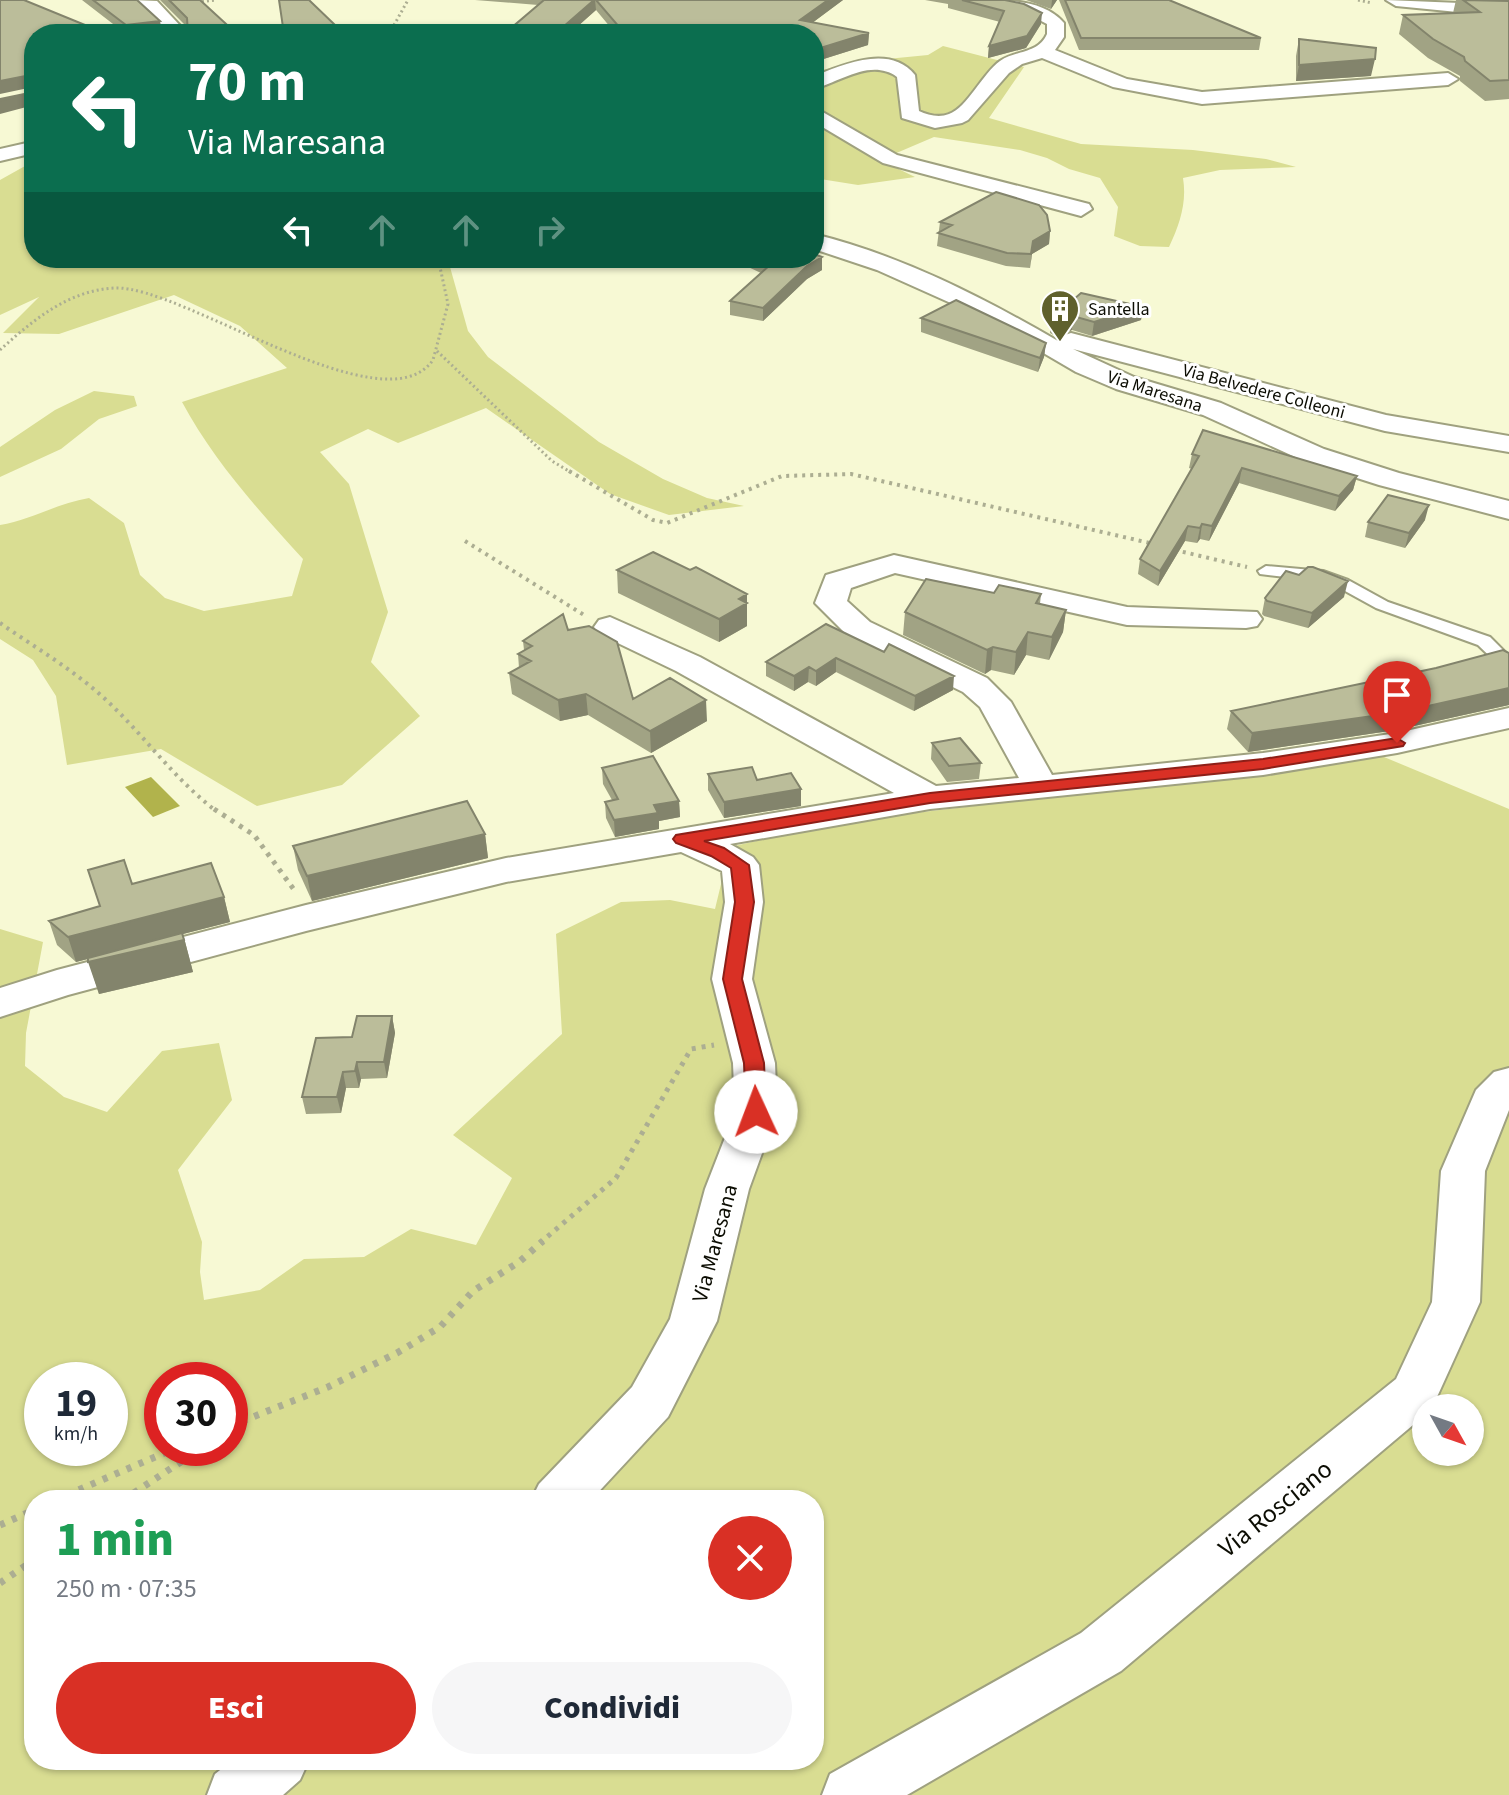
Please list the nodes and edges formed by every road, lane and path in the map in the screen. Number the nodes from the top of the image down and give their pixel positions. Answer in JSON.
{"nodes":[{"id":1,"x":141,"y":0,"type":"edge"},
{"id":2,"x":408,"y":0,"type":"edge"},
{"id":3,"x":988,"y":0,"type":"edge"},
{"id":4,"x":1396,"y":0,"type":"edge"},
{"id":5,"x":1509,"y":11,"type":"edge"},
{"id":6,"x":170,"y":24,"type":"edge"},
{"id":7,"x":395,"y":24,"type":"edge"},
{"id":8,"x":1043,"y":51,"type":"junction"},
{"id":9,"x":824,"y":62,"type":"edge"},
{"id":10,"x":844,"y":71,"type":"junction"},
{"id":11,"x":824,"y":79,"type":"edge"},
{"id":12,"x":1448,"y":79,"type":"dead end"},
{"id":13,"x":824,"y":119,"type":"edge"},
{"id":14,"x":24,"y":150,"type":"edge"},
{"id":15,"x":0,"y":155,"type":"edge"},
{"id":16,"x":1081,"y":209,"type":"dead end"},
{"id":17,"x":824,"y":244,"type":"edge"},
{"id":18,"x":441,"y":268,"type":"edge"},
{"id":19,"x":1022,"y":329,"type":"junction"},
{"id":20,"x":0,"y":350,"type":"edge"},
{"id":21,"x":437,"y":351,"type":"junction"},
{"id":22,"x":1509,"y":444,"type":"edge"},
{"id":23,"x":1509,"y":510,"type":"edge"},
{"id":24,"x":465,"y":541,"type":"dead end"},
{"id":25,"x":1266,"y":571,"type":"joint"},
{"id":26,"x":1246,"y":619,"type":"dead end"},
{"id":27,"x":0,"y":623,"type":"edge"},
{"id":28,"x":610,"y":627,"type":"joint"},
{"id":29,"x":1509,"y":665,"type":"edge"},
{"id":30,"x":1509,"y":718,"type":"edge"},
{"id":31,"x":1042,"y":788,"type":"junction"},
{"id":32,"x":930,"y":798,"type":"junction"},
{"id":33,"x":682,"y":839,"type":"junction"},
{"id":34,"x":306,"y":918,"type":"junction"},
{"id":35,"x":0,"y":1003,"type":"edge"},
{"id":36,"x":754,"y":1063,"type":"junction"},
{"id":37,"x":1509,"y":1083,"type":"edge"},
{"id":38,"x":248,"y":1418,"type":"edge"},
{"id":39,"x":144,"y":1462,"type":"edge"},
{"id":40,"x":175,"y":1466,"type":"edge"},
{"id":41,"x":78,"y":1490,"type":"edge"},
{"id":42,"x":138,"y":1490,"type":"edge"},
{"id":43,"x":566,"y":1490,"type":"edge"},
{"id":44,"x":24,"y":1514,"type":"edge"},
{"id":45,"x":0,"y":1525,"type":"edge"},
{"id":46,"x":24,"y":1567,"type":"edge"},
{"id":47,"x":0,"y":1583,"type":"edge"},
{"id":48,"x":267,"y":1770,"type":"edge"},
{"id":49,"x":236,"y":1795,"type":"edge"},
{"id":50,"x":851,"y":1795,"type":"edge"}],
"edges":[{"from":1,"to":6,"type":"street"},
{"from":2,"to":7,"type":"path"},
{"from":3,"to":8,"type":"street"},
{"from":4,"to":5,"type":"street"},
{"from":8,"to":10,"type":"street"},
{"from":8,"to":12,"type":"street"},
{"from":9,"to":10,"type":"street"},
{"from":10,"to":11,"type":"street"},
{"from":13,"to":16,"type":"street"},
{"from":14,"to":15,"type":"street"},
{"from":17,"to":19,"type":"street","name":"Via Maresana"},
{"from":18,"to":21,"type":"path"},
{"from":19,"to":22,"type":"street","name":"Via Belvedere Colleoni"},
{"from":19,"to":23,"type":"street","name":"Via Maresana"},
{"from":20,"to":21,"type":"path"},
{"from":21,"to":25,"type":"path"},
{"from":24,"to":28,"type":"path"},
{"from":25,"to":29,"type":"lane"},
{"from":26,"to":31,"type":"street"},
{"from":27,"to":34,"type":"path"},
{"from":28,"to":32,"type":"street"},
{"from":30,"to":31,"type":"street"},
{"from":31,"to":32,"type":"street"},
{"from":32,"to":33,"type":"street"},
{"from":33,"to":34,"type":"street"},
{"from":33,"to":36,"type":"street","name":"Via Maresana"},
{"from":34,"to":35,"type":"street"},
{"from":36,"to":38,"type":"path"},
{"from":36,"to":43,"type":"street","name":"Via Maresana"},
{"from":37,"to":50,"type":"street","name":"Via Rosciano"},
{"from":39,"to":41,"type":"path"},
{"from":40,"to":42,"type":"path"},
{"from":44,"to":45,"type":"path"},
{"from":46,"to":47,"type":"path"},
{"from":48,"to":49,"type":"street"}]}
